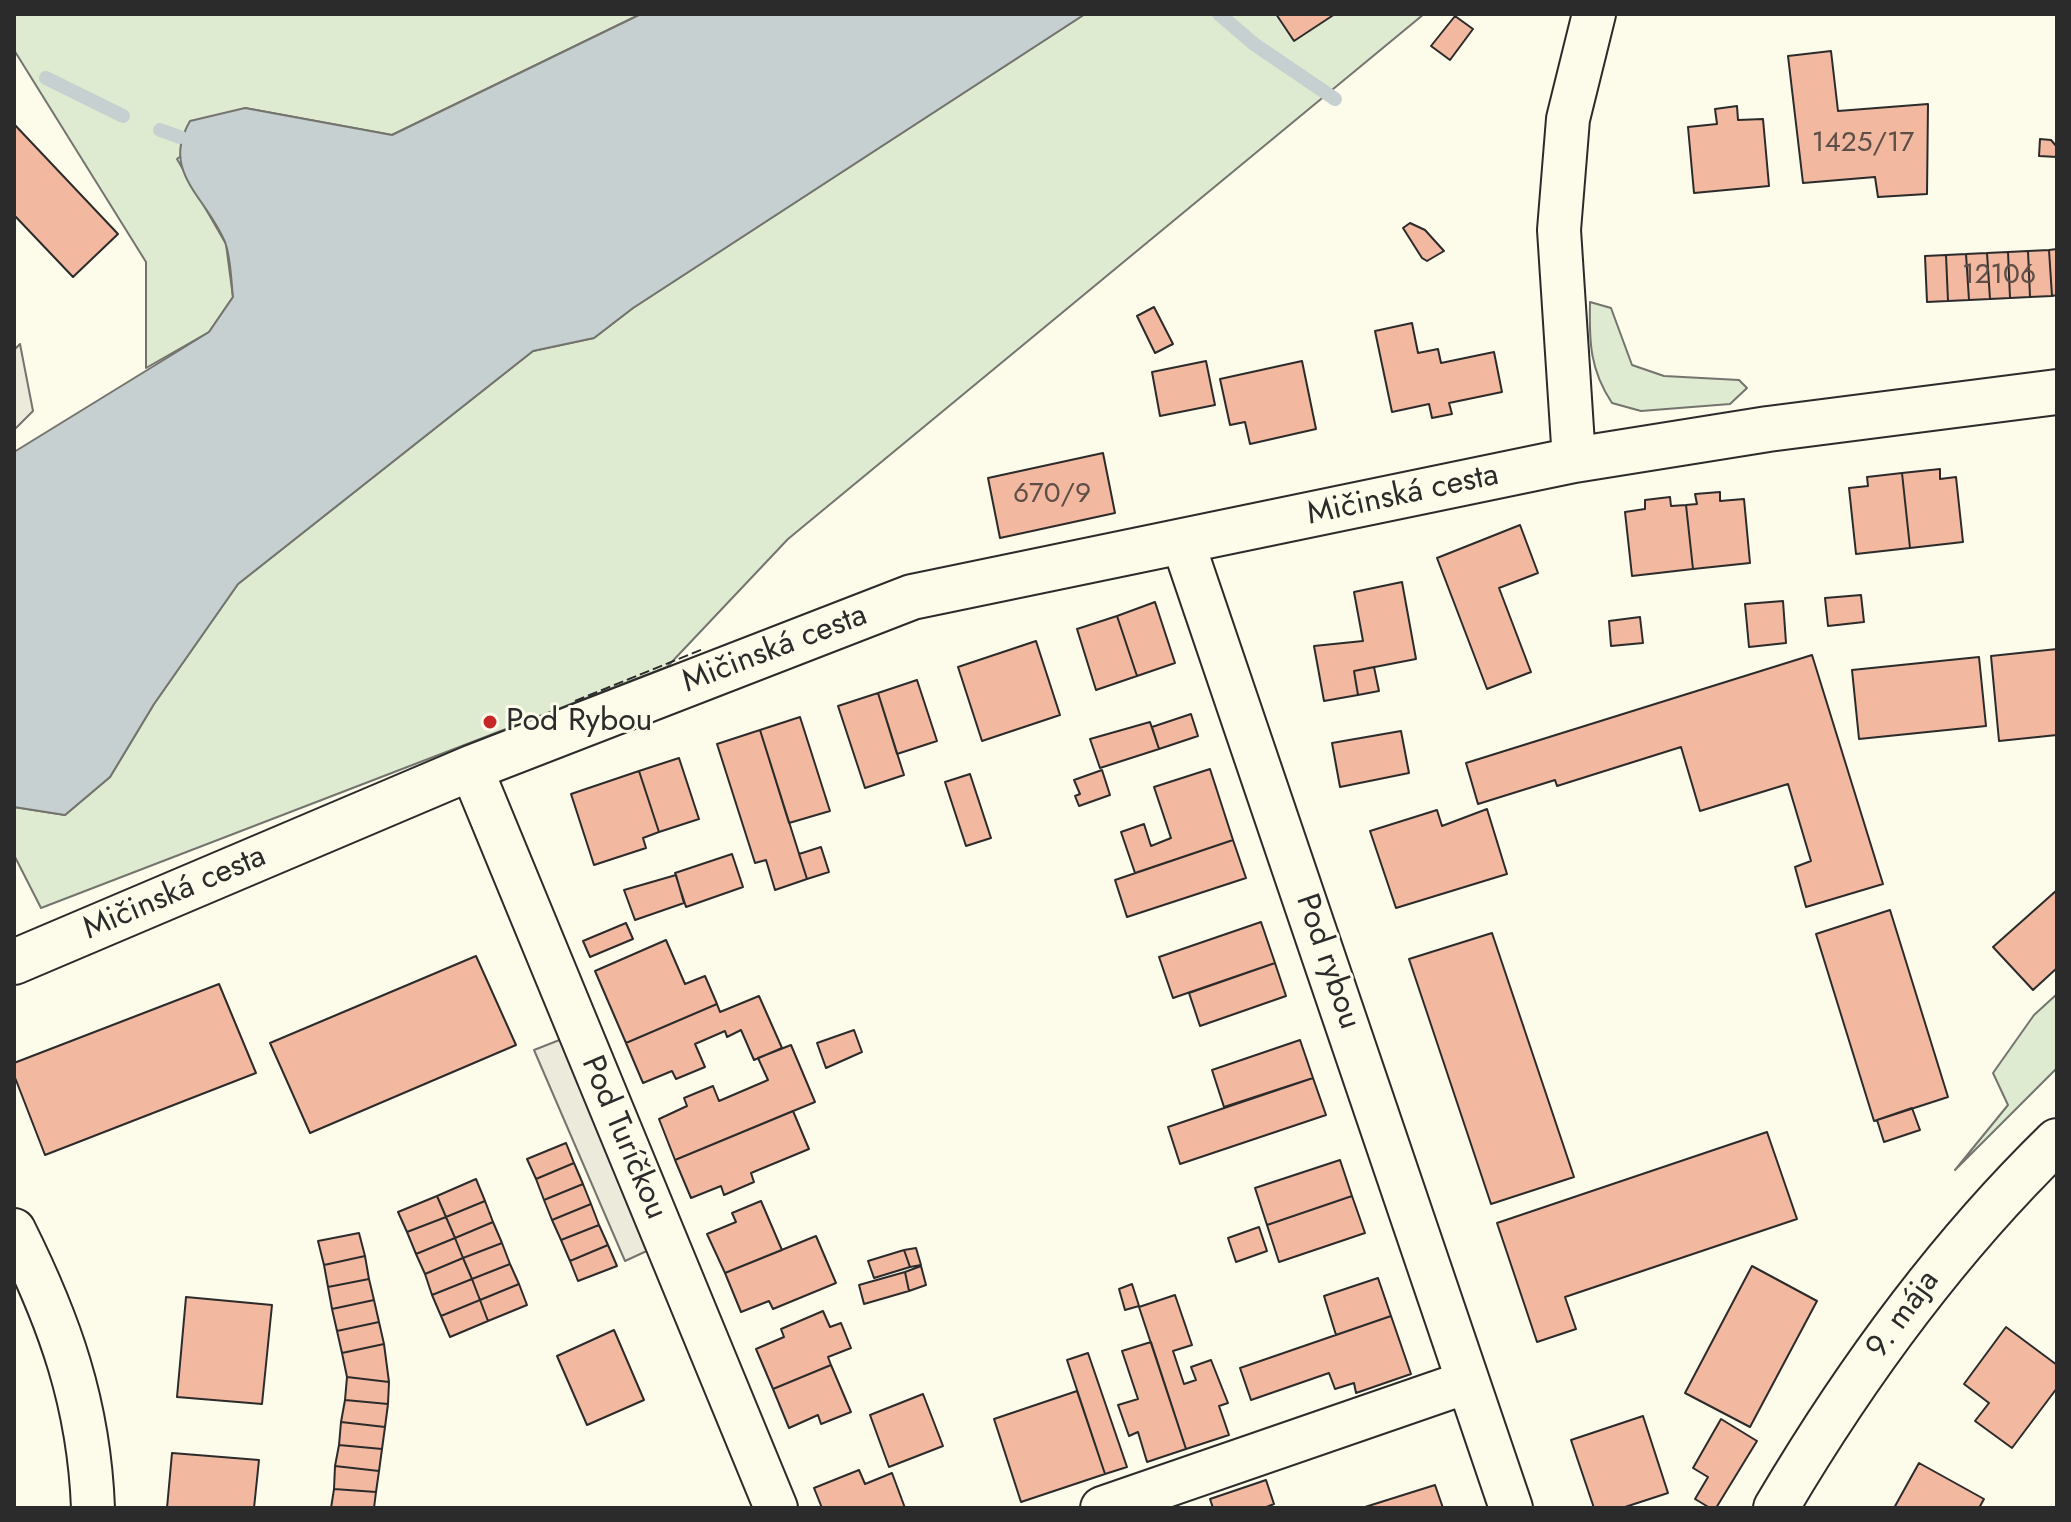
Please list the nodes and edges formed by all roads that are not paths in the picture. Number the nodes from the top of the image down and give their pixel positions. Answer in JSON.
{"nodes":[{"id":1,"x":1594,"y":14,"type":"edge"},
{"id":2,"x":2057,"y":392,"type":"edge"},
{"id":3,"x":1574,"y":460,"type":"junction"},
{"id":4,"x":1183,"y":543,"type":"junction"},
{"id":5,"x":471,"y":768,"type":"junction"},
{"id":6,"x":14,"y":962,"type":"edge"},
{"id":7,"x":2057,"y":1141,"type":"edge"},
{"id":8,"x":14,"y":1230,"type":"edge"},
{"id":9,"x":1467,"y":1382,"type":"junction"},
{"id":10,"x":93,"y":1508,"type":"edge"},
{"id":11,"x":776,"y":1508,"type":"edge"},
{"id":12,"x":1102,"y":1508,"type":"edge"},
{"id":13,"x":1511,"y":1508,"type":"edge"},
{"id":14,"x":1776,"y":1508,"type":"edge"}],
"edges":[{"from":1,"to":3,"type":"street"},
{"from":2,"to":3,"type":"street","name":"Mičinská cesta"},
{"from":3,"to":4,"type":"street","name":"Mičinská cesta"},
{"from":4,"to":5,"type":"street","name":"Mičinská cesta"},
{"from":4,"to":9,"type":"street","name":"Pod rybou"},
{"from":5,"to":6,"type":"street","name":"Mičinská cesta"},
{"from":5,"to":11,"type":"street","name":"Pod Turíčkou"},
{"from":7,"to":14,"type":"street","name":"9. mája"},
{"from":8,"to":10,"type":"street"},
{"from":9,"to":12,"type":"street"},
{"from":9,"to":13,"type":"street","name":"Pod rybou"}]}
